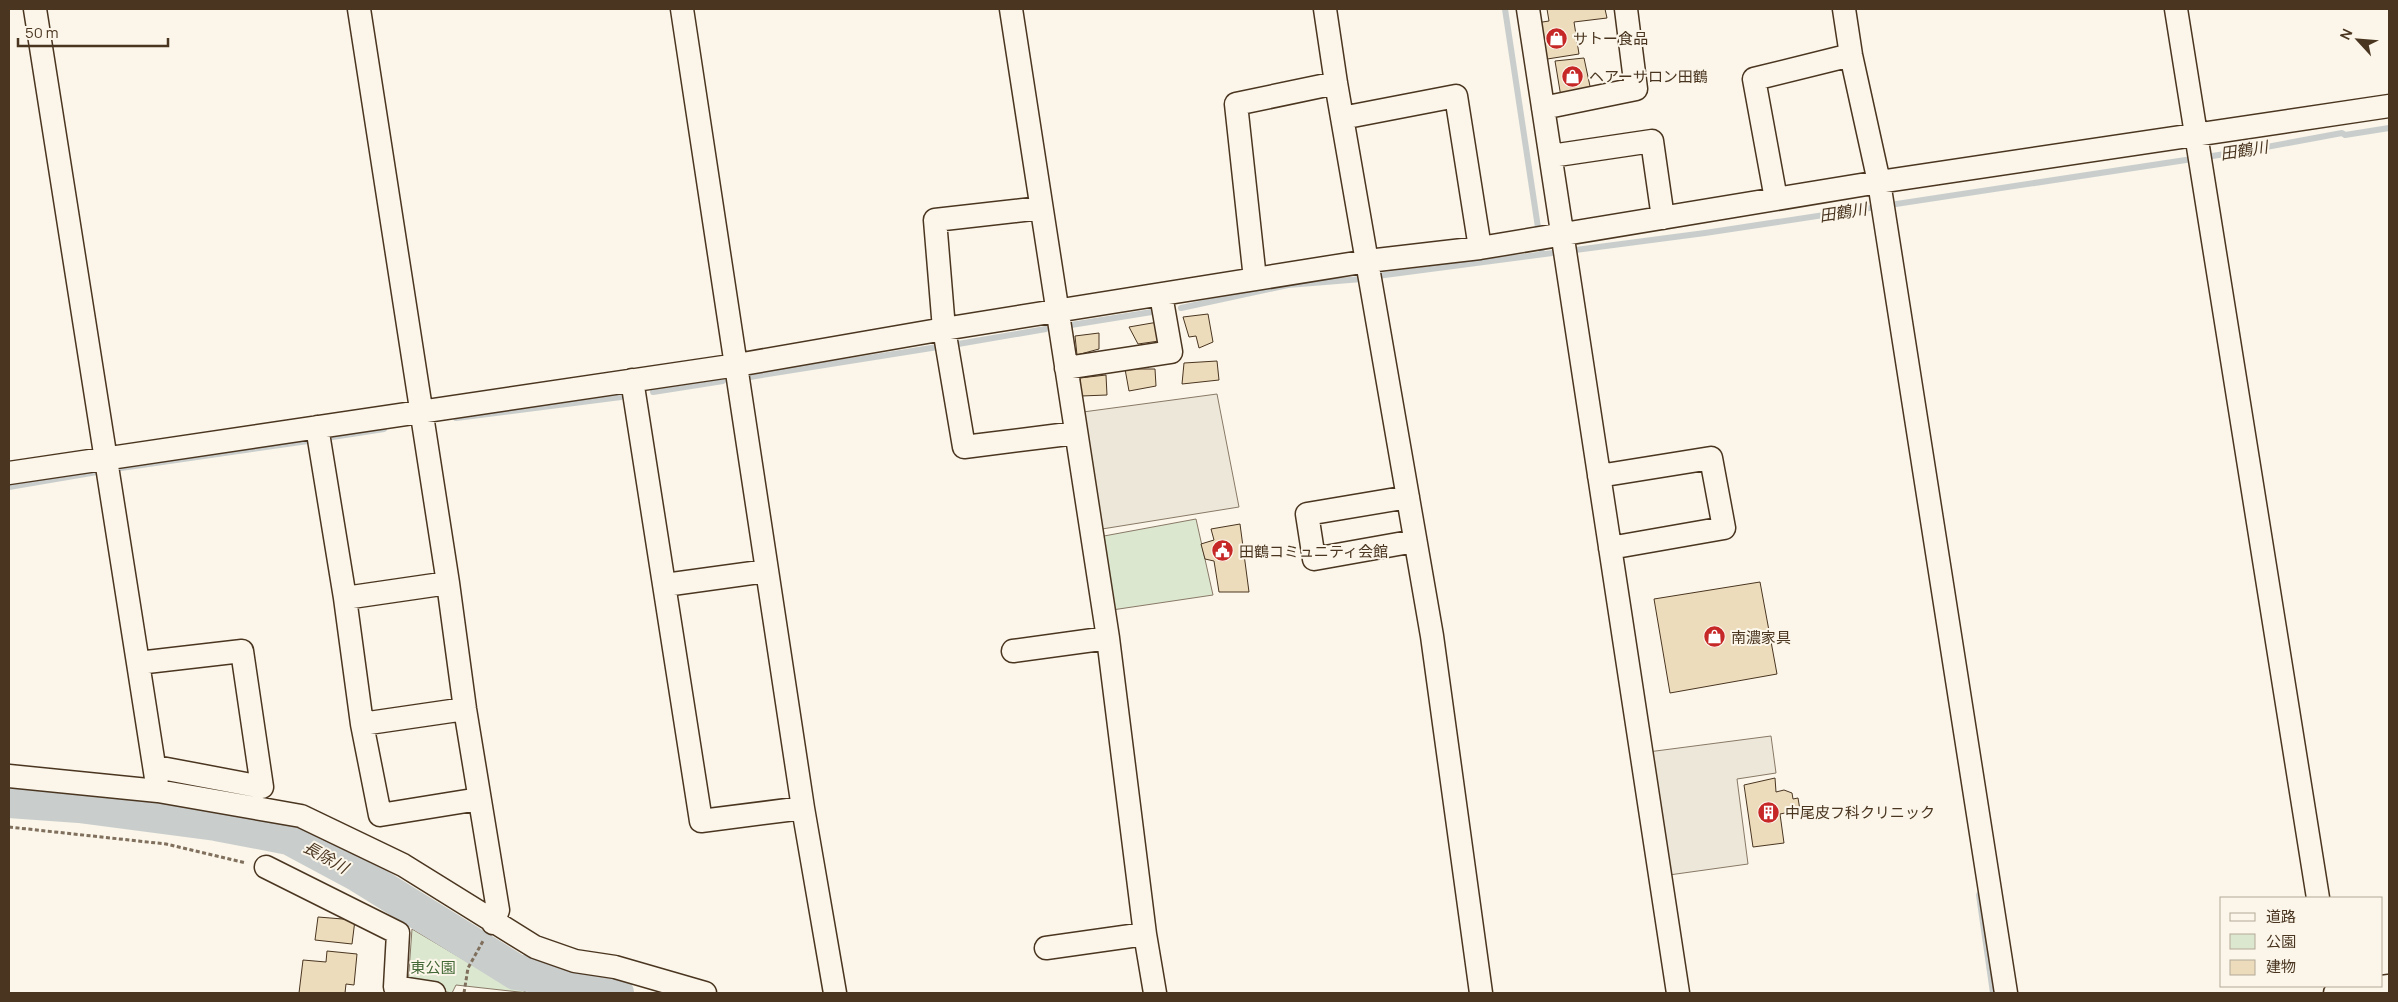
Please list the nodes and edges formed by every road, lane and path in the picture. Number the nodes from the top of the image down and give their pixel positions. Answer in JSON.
{"nodes":[{"id":1,"x":35,"y":9,"type":"edge"},
{"id":2,"x":360,"y":9,"type":"edge"},
{"id":3,"x":682,"y":9,"type":"edge"},
{"id":4,"x":1011,"y":9,"type":"edge"},
{"id":5,"x":1325,"y":9,"type":"edge"},
{"id":6,"x":1528,"y":9,"type":"edge"},
{"id":7,"x":1626,"y":9,"type":"edge"},
{"id":8,"x":1844,"y":9,"type":"edge"},
{"id":9,"x":2176,"y":9,"type":"edge"},
{"id":10,"x":1851,"y":55,"type":"junction"},
{"id":11,"x":1336,"y":83,"type":"junction"},
{"id":12,"x":2389,"y":106,"type":"edge"},
{"id":13,"x":1543,"y":108,"type":"junction"},
{"id":14,"x":1342,"y":118,"type":"junction"},
{"id":15,"x":2197,"y":140,"type":"junction"},
{"id":16,"x":1551,"y":156,"type":"junction"},
{"id":17,"x":1880,"y":187,"type":"junction"},
{"id":18,"x":1776,"y":200,"type":"junction"},
{"id":19,"x":1041,"y":208,"type":"junction"},
{"id":20,"x":1663,"y":218,"type":"junction"},
{"id":21,"x":1562,"y":243,"type":"junction"},
{"id":22,"x":1480,"y":248,"type":"junction"},
{"id":23,"x":1368,"y":261,"type":"junction"},
{"id":24,"x":1255,"y":279,"type":"junction"},
{"id":25,"x":1161,"y":295,"type":"junction"},
{"id":26,"x":1057,"y":311,"type":"junction"},
{"id":27,"x":944,"y":329,"type":"junction"},
{"id":28,"x":737,"y":365,"type":"junction"},
{"id":29,"x":1066,"y":368,"type":"junction"},
{"id":30,"x":632,"y":380,"type":"junction"},
{"id":31,"x":422,"y":412,"type":"junction"},
{"id":32,"x":317,"y":427,"type":"junction"},
{"id":33,"x":1076,"y":433,"type":"junction"},
{"id":34,"x":104,"y":459,"type":"junction"},
{"id":35,"x":9,"y":473,"type":"edge"},
{"id":36,"x":1599,"y":476,"type":"junction"},
{"id":37,"x":1408,"y":497,"type":"junction"},
{"id":38,"x":1415,"y":541,"type":"junction"},
{"id":39,"x":1610,"y":548,"type":"junction"},
{"id":40,"x":766,"y":571,"type":"junction"},
{"id":41,"x":448,"y":583,"type":"junction"},
{"id":42,"x":665,"y":585,"type":"junction"},
{"id":43,"x":346,"y":598,"type":"junction"},
{"id":44,"x":1108,"y":638,"type":"junction"},
{"id":45,"x":1013,"y":651,"type":"dead end"},
{"id":46,"x":138,"y":664,"type":"junction"},
{"id":47,"x":465,"y":709,"type":"junction"},
{"id":48,"x":362,"y":724,"type":"junction"},
{"id":49,"x":156,"y":767,"type":"junction"},
{"id":50,"x":9,"y":776,"type":"edge"},
{"id":51,"x":158,"y":791,"type":"junction"},
{"id":52,"x":479,"y":798,"type":"junction"},
{"id":53,"x":803,"y":808,"type":"junction"},
{"id":54,"x":9,"y":827,"type":"edge"},
{"id":55,"x":266,"y":867,"type":"joint"},
{"id":56,"x":2318,"y":897,"type":"edge"},
{"id":57,"x":489,"y":930,"type":"junction"},
{"id":58,"x":1145,"y":934,"type":"junction"},
{"id":59,"x":1046,"y":948,"type":"dead end"},
{"id":60,"x":2381,"y":987,"type":"edge"},
{"id":61,"x":434,"y":993,"type":"edge"},
{"id":62,"x":464,"y":993,"type":"edge"},
{"id":63,"x":705,"y":993,"type":"edge"},
{"id":64,"x":835,"y":993,"type":"edge"},
{"id":65,"x":1155,"y":993,"type":"edge"},
{"id":66,"x":1481,"y":993,"type":"edge"},
{"id":67,"x":1678,"y":993,"type":"edge"},
{"id":68,"x":2006,"y":993,"type":"edge"},
{"id":69,"x":2334,"y":993,"type":"edge"}],
"edges":[{"from":1,"to":34,"type":"street"},
{"from":2,"to":31,"type":"street"},
{"from":3,"to":28,"type":"street"},
{"from":4,"to":19,"type":"street"},
{"from":5,"to":11,"type":"street"},
{"from":6,"to":13,"type":"street"},
{"from":7,"to":13,"type":"street"},
{"from":8,"to":10,"type":"street"},
{"from":9,"to":15,"type":"street"},
{"from":10,"to":17,"type":"street"},
{"from":10,"to":18,"type":"street"},
{"from":11,"to":14,"type":"street"},
{"from":11,"to":24,"type":"street"},
{"from":12,"to":15,"type":"street"},
{"from":13,"to":16,"type":"street"},
{"from":14,"to":22,"type":"street"},
{"from":14,"to":23,"type":"street"},
{"from":15,"to":17,"type":"street"},
{"from":15,"to":56,"type":"street"},
{"from":16,"to":20,"type":"street"},
{"from":16,"to":21,"type":"street"},
{"from":17,"to":18,"type":"street"},
{"from":17,"to":68,"type":"street"},
{"from":18,"to":20,"type":"street"},
{"from":19,"to":26,"type":"street"},
{"from":19,"to":27,"type":"street"},
{"from":20,"to":21,"type":"street"},
{"from":21,"to":22,"type":"street"},
{"from":21,"to":36,"type":"street"},
{"from":22,"to":23,"type":"street"},
{"from":23,"to":24,"type":"street"},
{"from":23,"to":37,"type":"street"},
{"from":24,"to":25,"type":"street"},
{"from":25,"to":26,"type":"street"},
{"from":25,"to":29,"type":"street"},
{"from":26,"to":27,"type":"street"},
{"from":26,"to":29,"type":"street"},
{"from":27,"to":28,"type":"street"},
{"from":27,"to":33,"type":"street"},
{"from":28,"to":30,"type":"street"},
{"from":28,"to":40,"type":"street"},
{"from":29,"to":33,"type":"street"},
{"from":30,"to":31,"type":"street"},
{"from":30,"to":42,"type":"street"},
{"from":31,"to":32,"type":"street"},
{"from":31,"to":41,"type":"street"},
{"from":32,"to":34,"type":"street"},
{"from":32,"to":43,"type":"street"},
{"from":33,"to":44,"type":"street"},
{"from":34,"to":35,"type":"street"},
{"from":34,"to":46,"type":"street"},
{"from":36,"to":39,"type":"street"},
{"from":36,"to":39,"type":"street"},
{"from":37,"to":38,"type":"street"},
{"from":37,"to":38,"type":"street"},
{"from":38,"to":66,"type":"street"},
{"from":39,"to":67,"type":"street"},
{"from":40,"to":42,"type":"street"},
{"from":40,"to":53,"type":"street"},
{"from":41,"to":43,"type":"street"},
{"from":41,"to":47,"type":"street"},
{"from":42,"to":53,"type":"street"},
{"from":43,"to":48,"type":"street"},
{"from":44,"to":45,"type":"street"},
{"from":44,"to":58,"type":"street"},
{"from":46,"to":49,"type":"street"},
{"from":46,"to":49,"type":"street"},
{"from":47,"to":48,"type":"street"},
{"from":47,"to":52,"type":"street"},
{"from":48,"to":52,"type":"street"},
{"from":49,"to":51,"type":"street"},
{"from":50,"to":51,"type":"street"},
{"from":51,"to":57,"type":"street"},
{"from":52,"to":57,"type":"street"},
{"from":53,"to":64,"type":"street"},
{"from":54,"to":55,"type":"path"},
{"from":55,"to":61,"type":"street"},
{"from":57,"to":62,"type":"path"},
{"from":57,"to":63,"type":"street"},
{"from":58,"to":59,"type":"street"},
{"from":58,"to":65,"type":"street"},
{"from":60,"to":69,"type":"street"}]}
